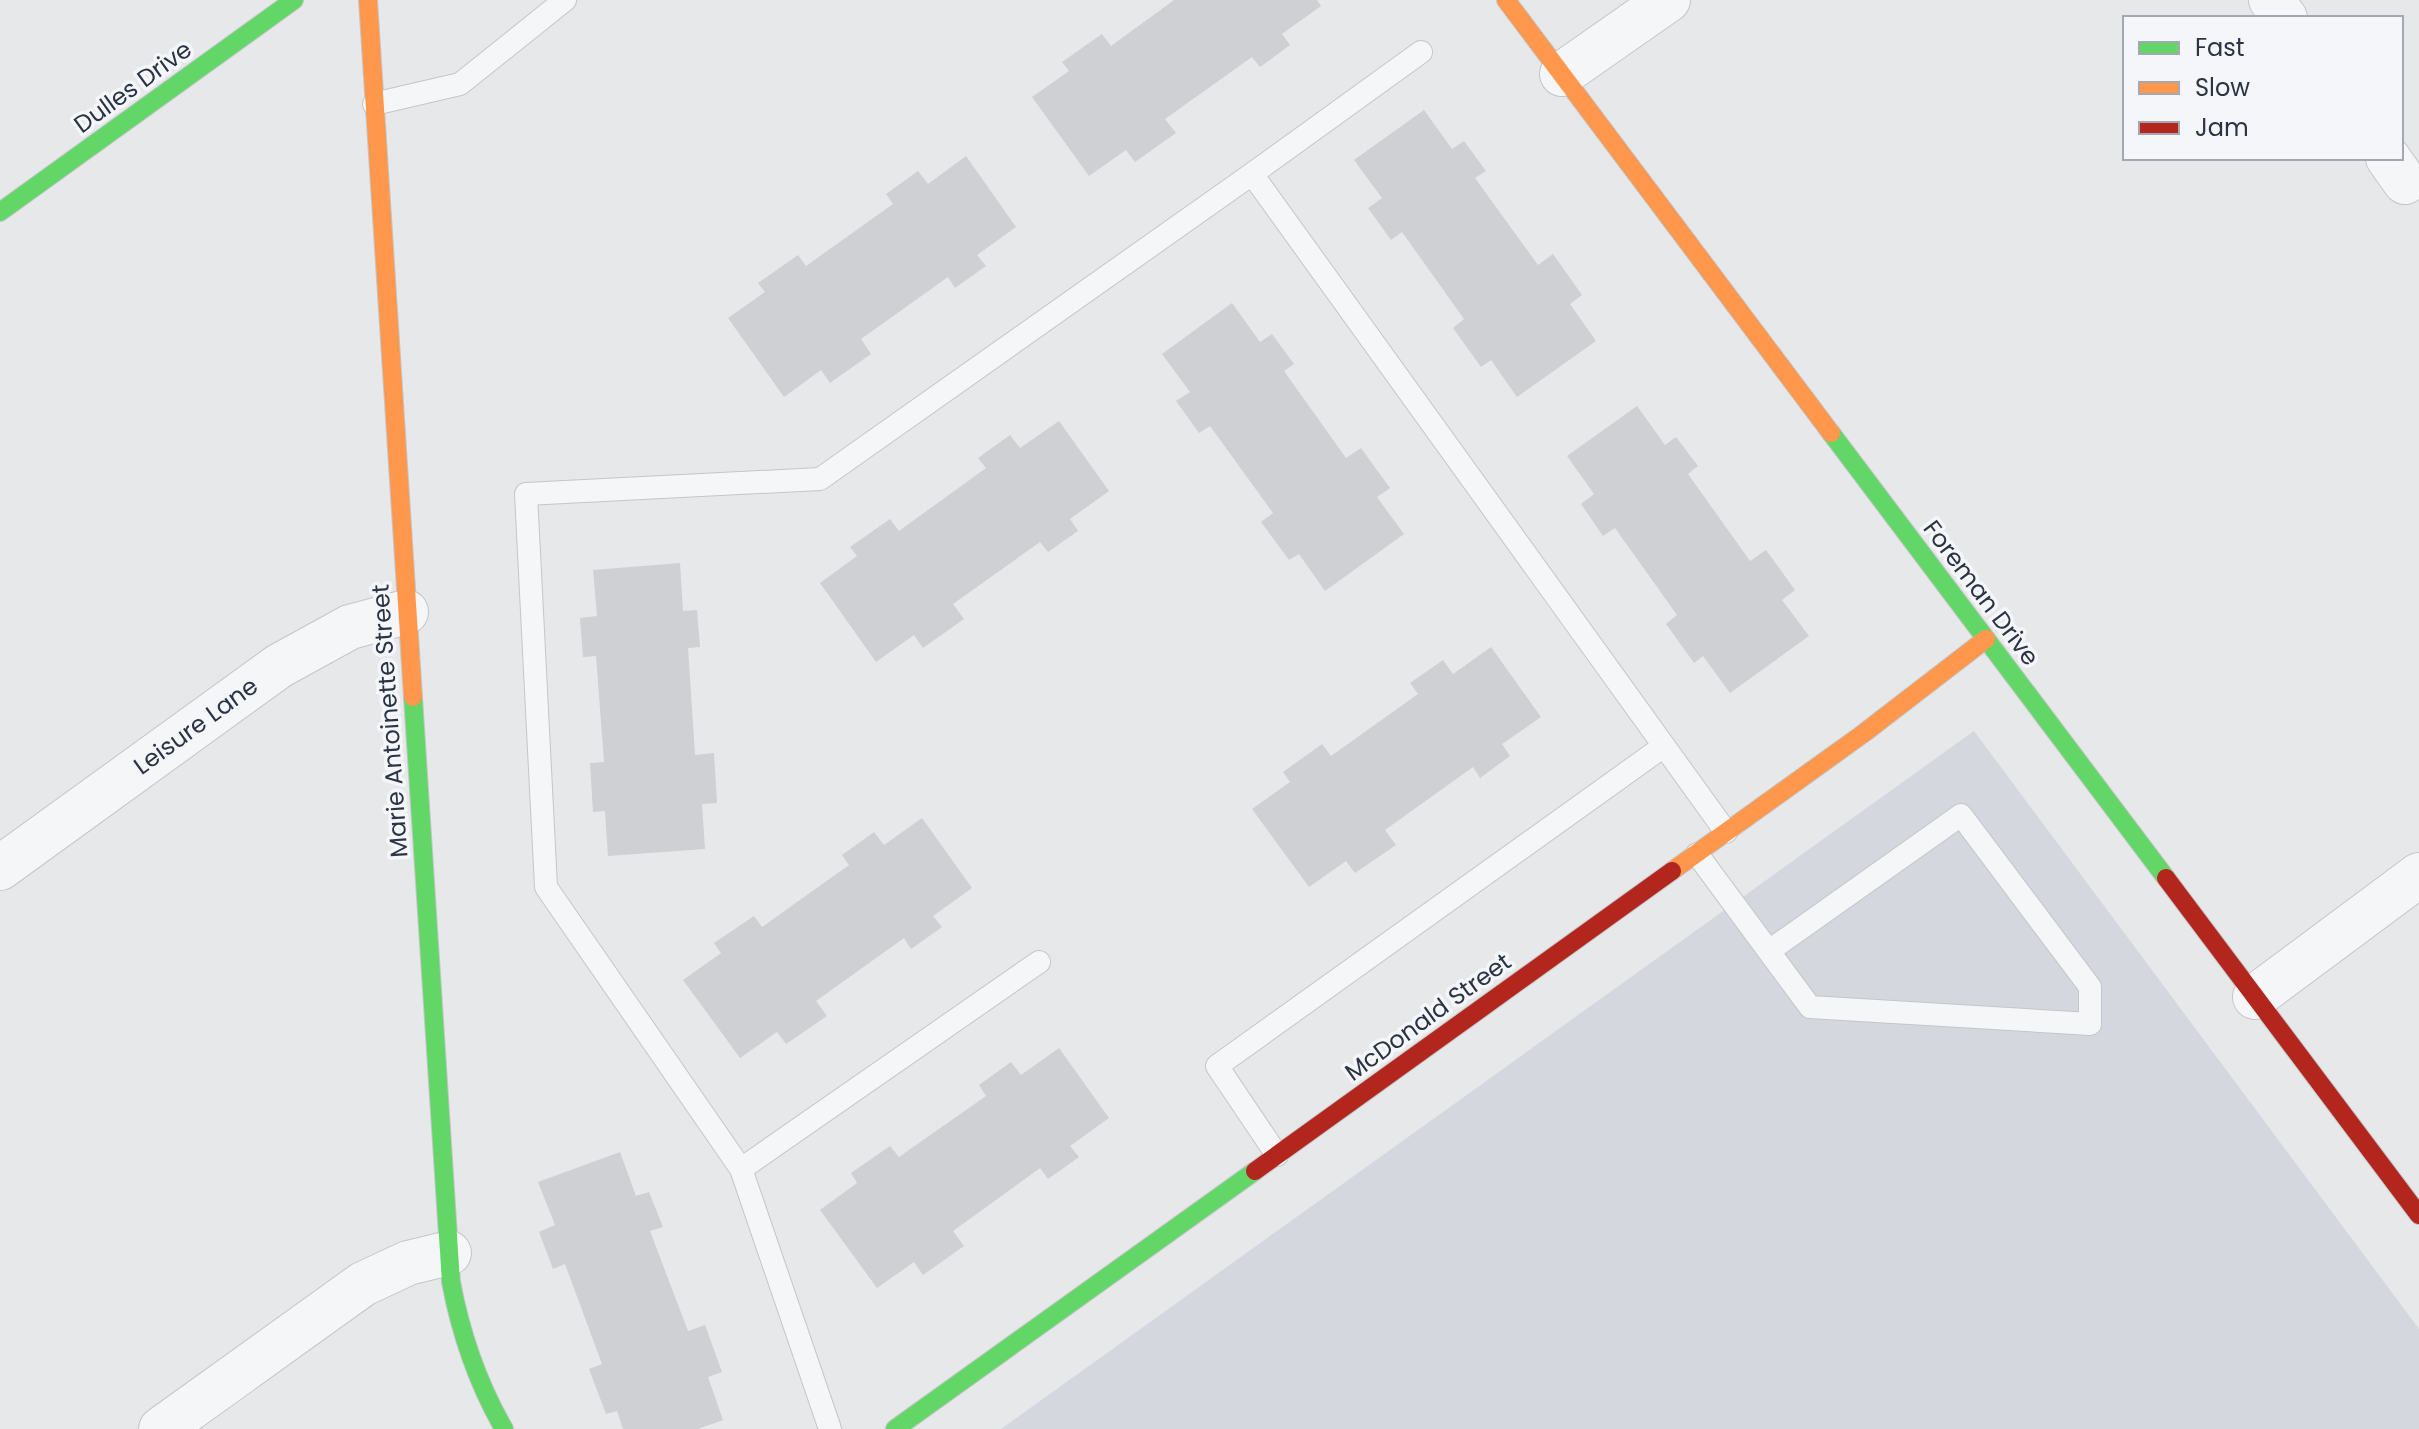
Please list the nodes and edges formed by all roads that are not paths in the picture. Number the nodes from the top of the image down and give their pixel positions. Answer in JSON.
{"nodes":[{"id":1,"x":294,"y":0,"type":"edge"},
{"id":2,"x":368,"y":0,"type":"edge"},
{"id":3,"x":565,"y":0,"type":"edge"},
{"id":4,"x":1506,"y":0,"type":"edge"},
{"id":5,"x":1668,"y":0,"type":"edge"},
{"id":6,"x":2271,"y":0,"type":"edge"},
{"id":7,"x":2283,"y":16,"type":"edge"},
{"id":8,"x":1421,"y":52,"type":"dead end"},
{"id":9,"x":1562,"y":74,"type":"junction"},
{"id":10,"x":374,"y":104,"type":"junction"},
{"id":11,"x":1252,"y":174,"type":"junction"},
{"id":12,"x":0,"y":212,"type":"edge"},
{"id":13,"x":406,"y":612,"type":"junction"},
{"id":14,"x":1986,"y":639,"type":"junction"},
{"id":15,"x":1664,"y":746,"type":"junction"},
{"id":16,"x":1726,"y":832,"type":"junction"},
{"id":17,"x":1697,"y":854,"type":"junction"},
{"id":18,"x":0,"y":868,"type":"edge"},
{"id":19,"x":2419,"y":875,"type":"edge"},
{"id":20,"x":1769,"y":951,"type":"junction"},
{"id":21,"x":1039,"y":962,"type":"dead end"},
{"id":22,"x":2255,"y":997,"type":"junction"},
{"id":23,"x":1277,"y":1155,"type":"junction"},
{"id":24,"x":741,"y":1169,"type":"junction"},
{"id":25,"x":2419,"y":1215,"type":"edge"},
{"id":26,"x":449,"y":1253,"type":"junction"},
{"id":27,"x":161,"y":1429,"type":"edge"},
{"id":28,"x":504,"y":1429,"type":"edge"},
{"id":29,"x":830,"y":1429,"type":"edge"},
{"id":30,"x":895,"y":1429,"type":"edge"}],
"edges":[{"from":1,"to":12,"type":"street","name":"Dulles Drive"},
{"from":2,"to":10,"type":"street","name":"Marie Antoinette Street"},
{"from":3,"to":10,"type":"lane"},
{"from":4,"to":9,"type":"street","name":"Foreman Drive"},
{"from":5,"to":9,"type":"street"},
{"from":6,"to":7,"type":"street"},
{"from":8,"to":11,"type":"lane"},
{"from":9,"to":14,"type":"street","name":"Foreman Drive"},
{"from":10,"to":13,"type":"street","name":"Marie Antoinette Street"},
{"from":11,"to":15,"type":"lane"},
{"from":11,"to":24,"type":"lane"},
{"from":13,"to":18,"type":"street","name":"Leisure Lane"},
{"from":13,"to":26,"type":"street","name":"Marie Antoinette Street"},
{"from":14,"to":16,"type":"street","name":"McDonald Street"},
{"from":14,"to":22,"type":"street","name":"Foreman Drive"},
{"from":15,"to":16,"type":"lane"},
{"from":15,"to":23,"type":"lane"},
{"from":16,"to":17,"type":"street","name":"McDonald Street"},
{"from":17,"to":20,"type":"lane"},
{"from":17,"to":23,"type":"street","name":"McDonald Street"},
{"from":19,"to":22,"type":"street"},
{"from":20,"to":20,"type":"lane"},
{"from":21,"to":24,"type":"lane"},
{"from":22,"to":25,"type":"street","name":"Foreman Drive"},
{"from":23,"to":30,"type":"street","name":"McDonald Street"},
{"from":24,"to":29,"type":"lane"},
{"from":26,"to":27,"type":"street"},
{"from":26,"to":28,"type":"street","name":"Marie Antoinette Street"}]}
